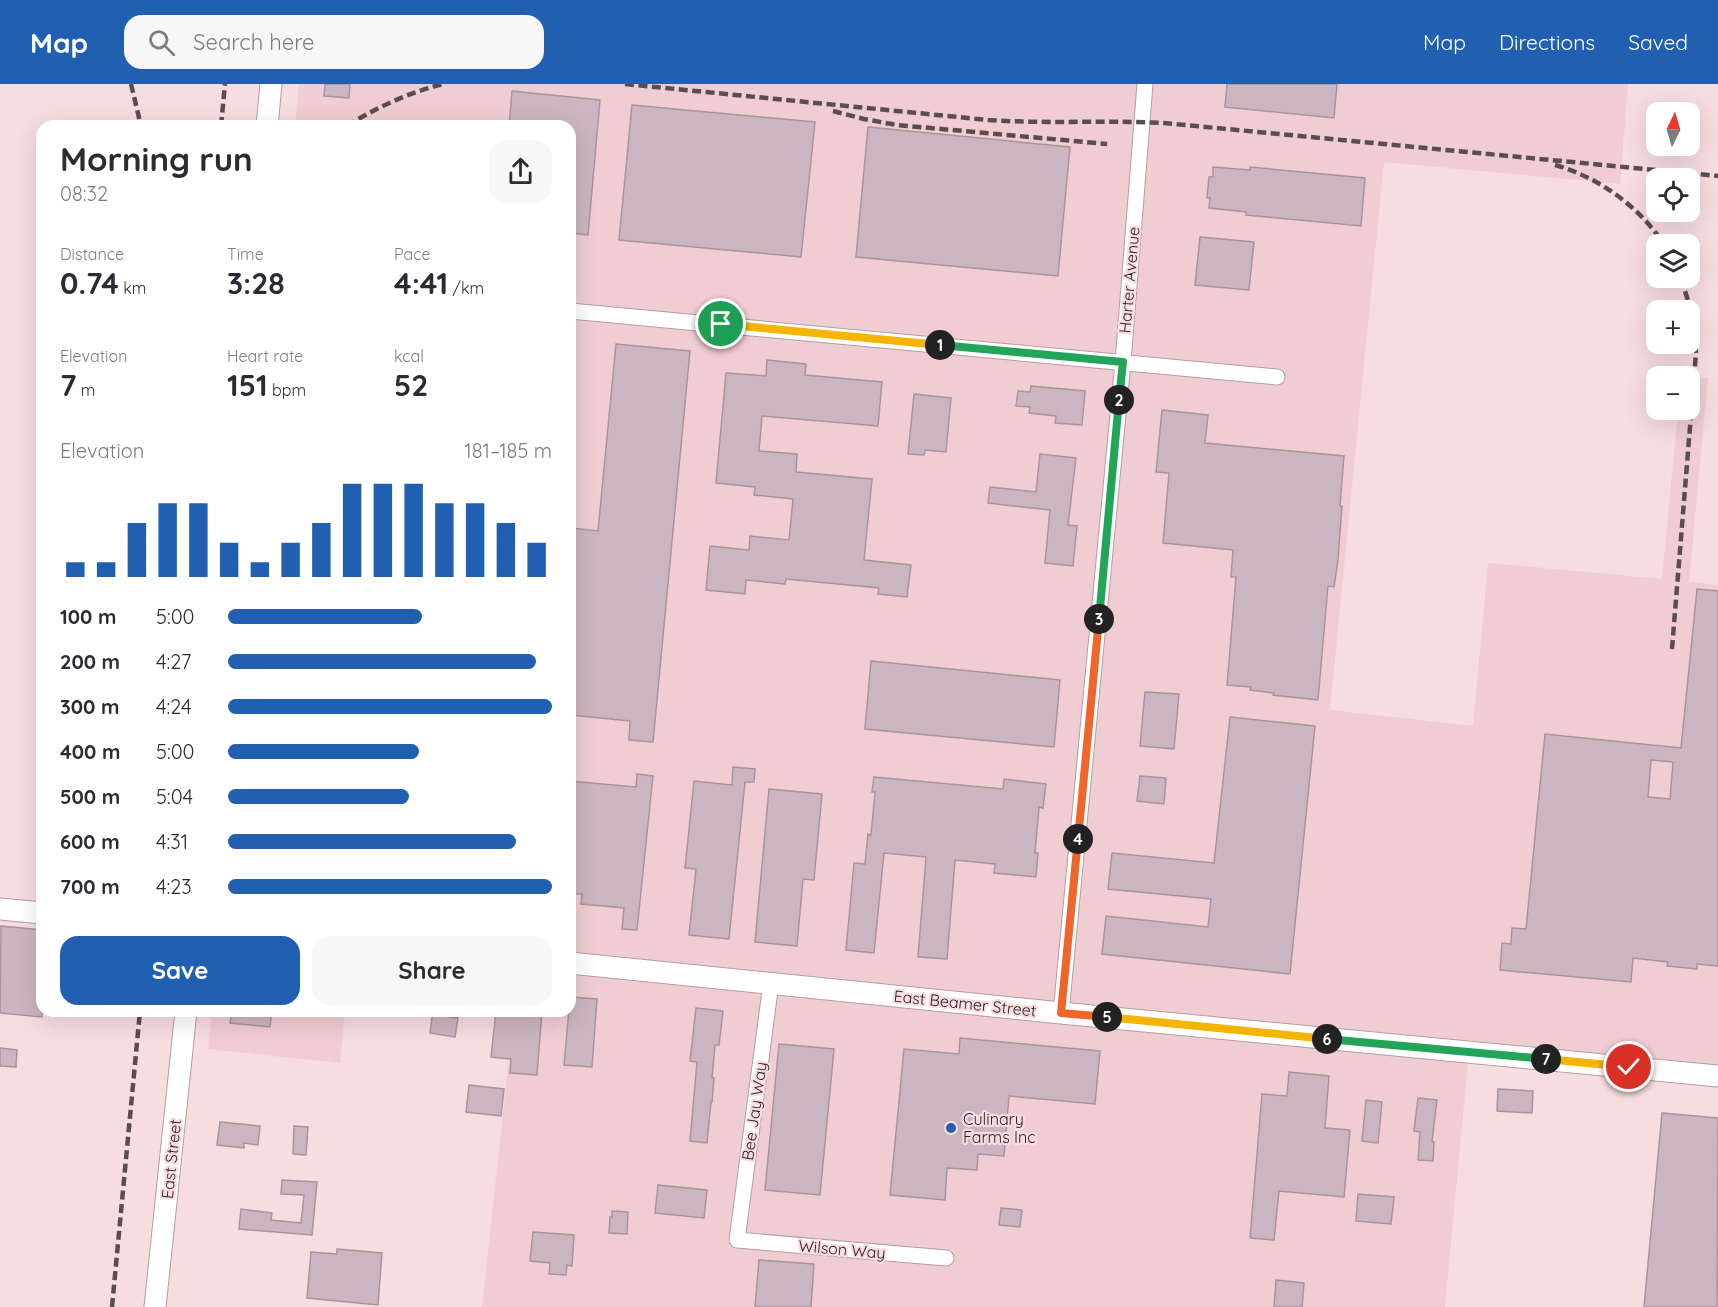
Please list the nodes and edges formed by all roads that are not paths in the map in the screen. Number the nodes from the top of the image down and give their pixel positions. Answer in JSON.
{"nodes":[{"id":1,"x":271,"y":84,"type":"edge"},
{"id":2,"x":1145,"y":84,"type":"edge"},
{"id":3,"x":268,"y":120,"type":"edge"},
{"id":4,"x":576,"y":312,"type":"edge"},
{"id":5,"x":1123,"y":362,"type":"junction"},
{"id":6,"x":1277,"y":377,"type":"dead end"},
{"id":7,"x":0,"y":909,"type":"edge"},
{"id":8,"x":36,"y":913,"type":"edge"},
{"id":9,"x":576,"y":964,"type":"edge"},
{"id":10,"x":771,"y":983,"type":"junction"},
{"id":11,"x":1061,"y":1013,"type":"junction"},
{"id":12,"x":185,"y":1017,"type":"edge"},
{"id":13,"x":1718,"y":1076,"type":"edge"},
{"id":14,"x":737,"y":1240,"type":"joint"},
{"id":15,"x":946,"y":1258,"type":"dead end"},
{"id":16,"x":155,"y":1307,"type":"edge"}],
"edges":[{"from":1,"to":3,"type":"street"},
{"from":2,"to":5,"type":"street","name":"Harter Avenue"},
{"from":4,"to":5,"type":"street"},
{"from":5,"to":6,"type":"street"},
{"from":5,"to":11,"type":"street","name":"Harter Avenue"},
{"from":7,"to":8,"type":"street"},
{"from":9,"to":10,"type":"street","name":"East Beamer Street"},
{"from":10,"to":11,"type":"street","name":"East Beamer Street"},
{"from":10,"to":14,"type":"street","name":"Bee Jay Way"},
{"from":11,"to":13,"type":"street","name":"East Beamer Street"},
{"from":12,"to":16,"type":"street","name":"East Street"},
{"from":14,"to":15,"type":"street","name":"Wilson Way"}]}
